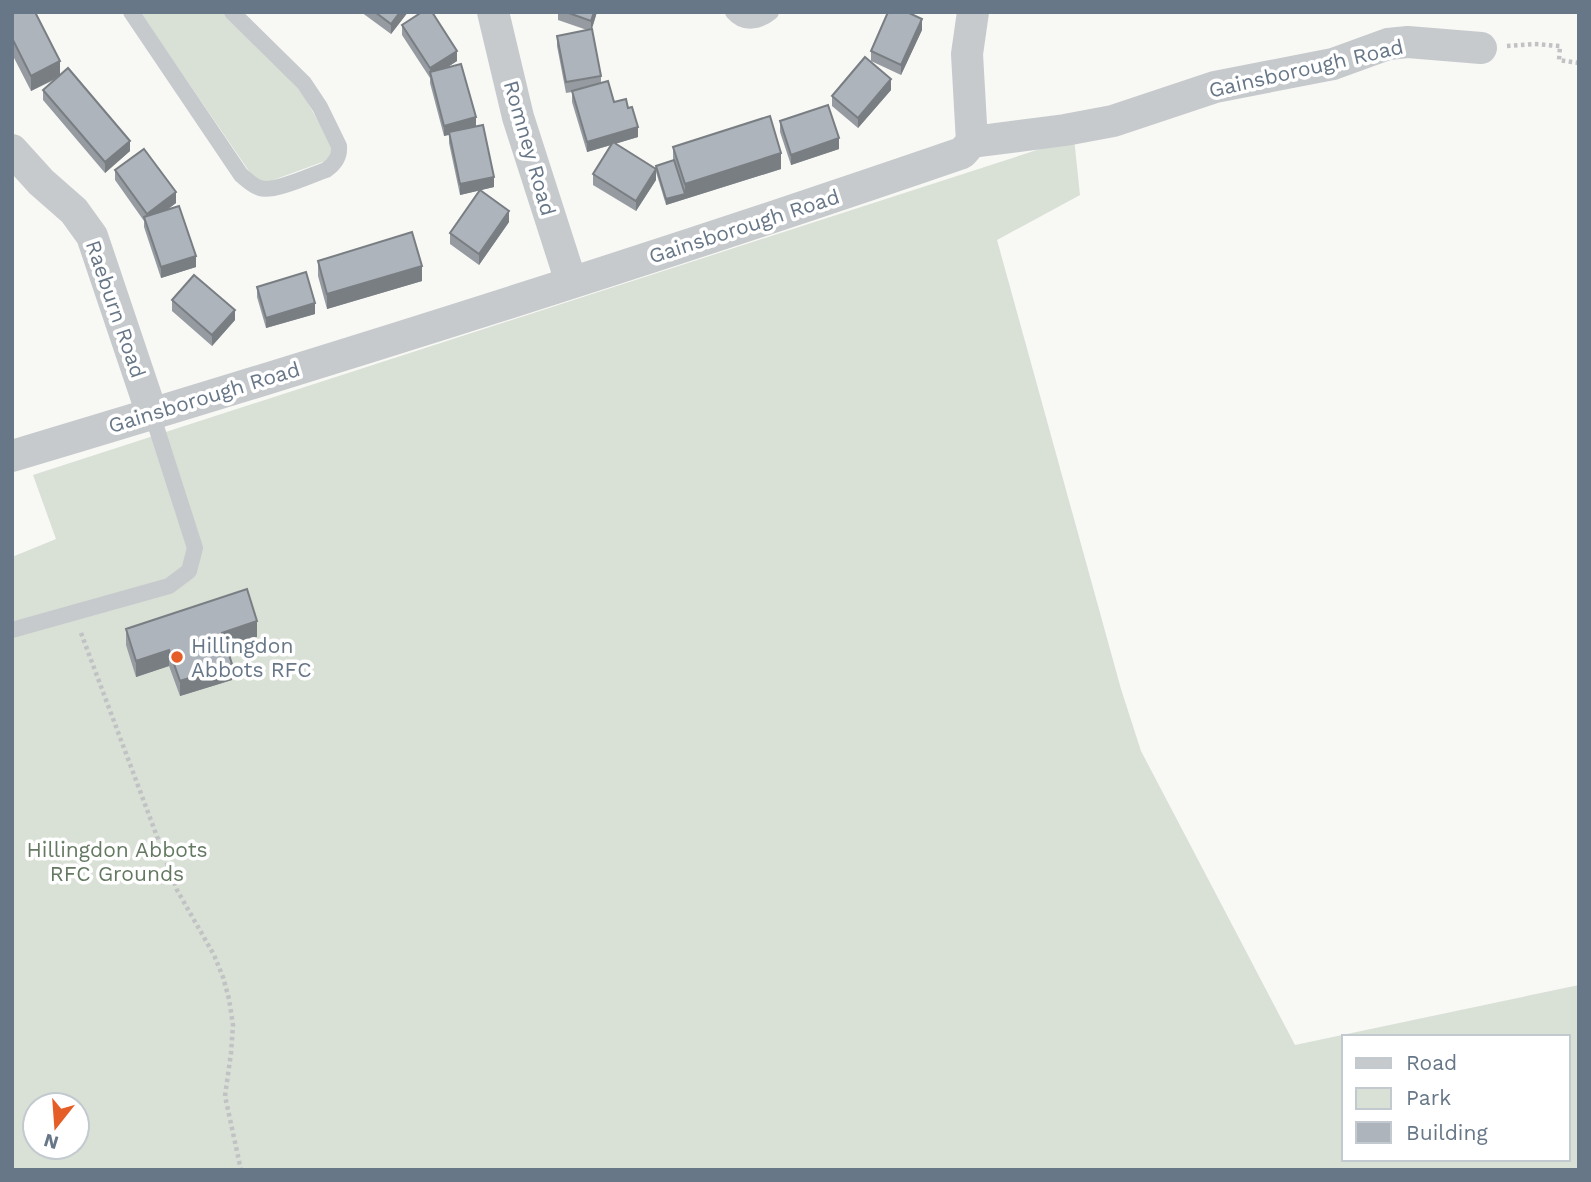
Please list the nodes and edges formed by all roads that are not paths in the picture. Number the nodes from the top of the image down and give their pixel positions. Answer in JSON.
{"nodes":[{"id":1,"x":131,"y":12,"type":"edge"},
{"id":2,"x":232,"y":12,"type":"edge"},
{"id":3,"x":493,"y":12,"type":"edge"},
{"id":4,"x":733,"y":12,"type":"edge"},
{"id":5,"x":771,"y":12,"type":"edge"},
{"id":6,"x":973,"y":12,"type":"edge"},
{"id":7,"x":1481,"y":48,"type":"road end"},
{"id":8,"x":972,"y":142,"type":"junction"},
{"id":9,"x":12,"y":149,"type":"edge"},
{"id":10,"x":571,"y":282,"type":"junction"},
{"id":11,"x":152,"y":414,"type":"junction"},
{"id":12,"x":12,"y":456,"type":"edge"},
{"id":13,"x":12,"y":630,"type":"edge"}],
"edges":[{"from":1,"to":2,"type":"lane"},
{"from":3,"to":10,"type":"street","name":"Romney Road"},
{"from":4,"to":5,"type":"lane"},
{"from":6,"to":8,"type":"street"},
{"from":7,"to":8,"type":"street","name":"Gainsborough Road"},
{"from":8,"to":10,"type":"street","name":"Gainsborough Road"},
{"from":9,"to":11,"type":"street","name":"Raeburn Road"},
{"from":10,"to":11,"type":"street","name":"Gainsborough Road"},
{"from":11,"to":12,"type":"street","name":"Gainsborough Road"},
{"from":11,"to":13,"type":"lane"}]}
